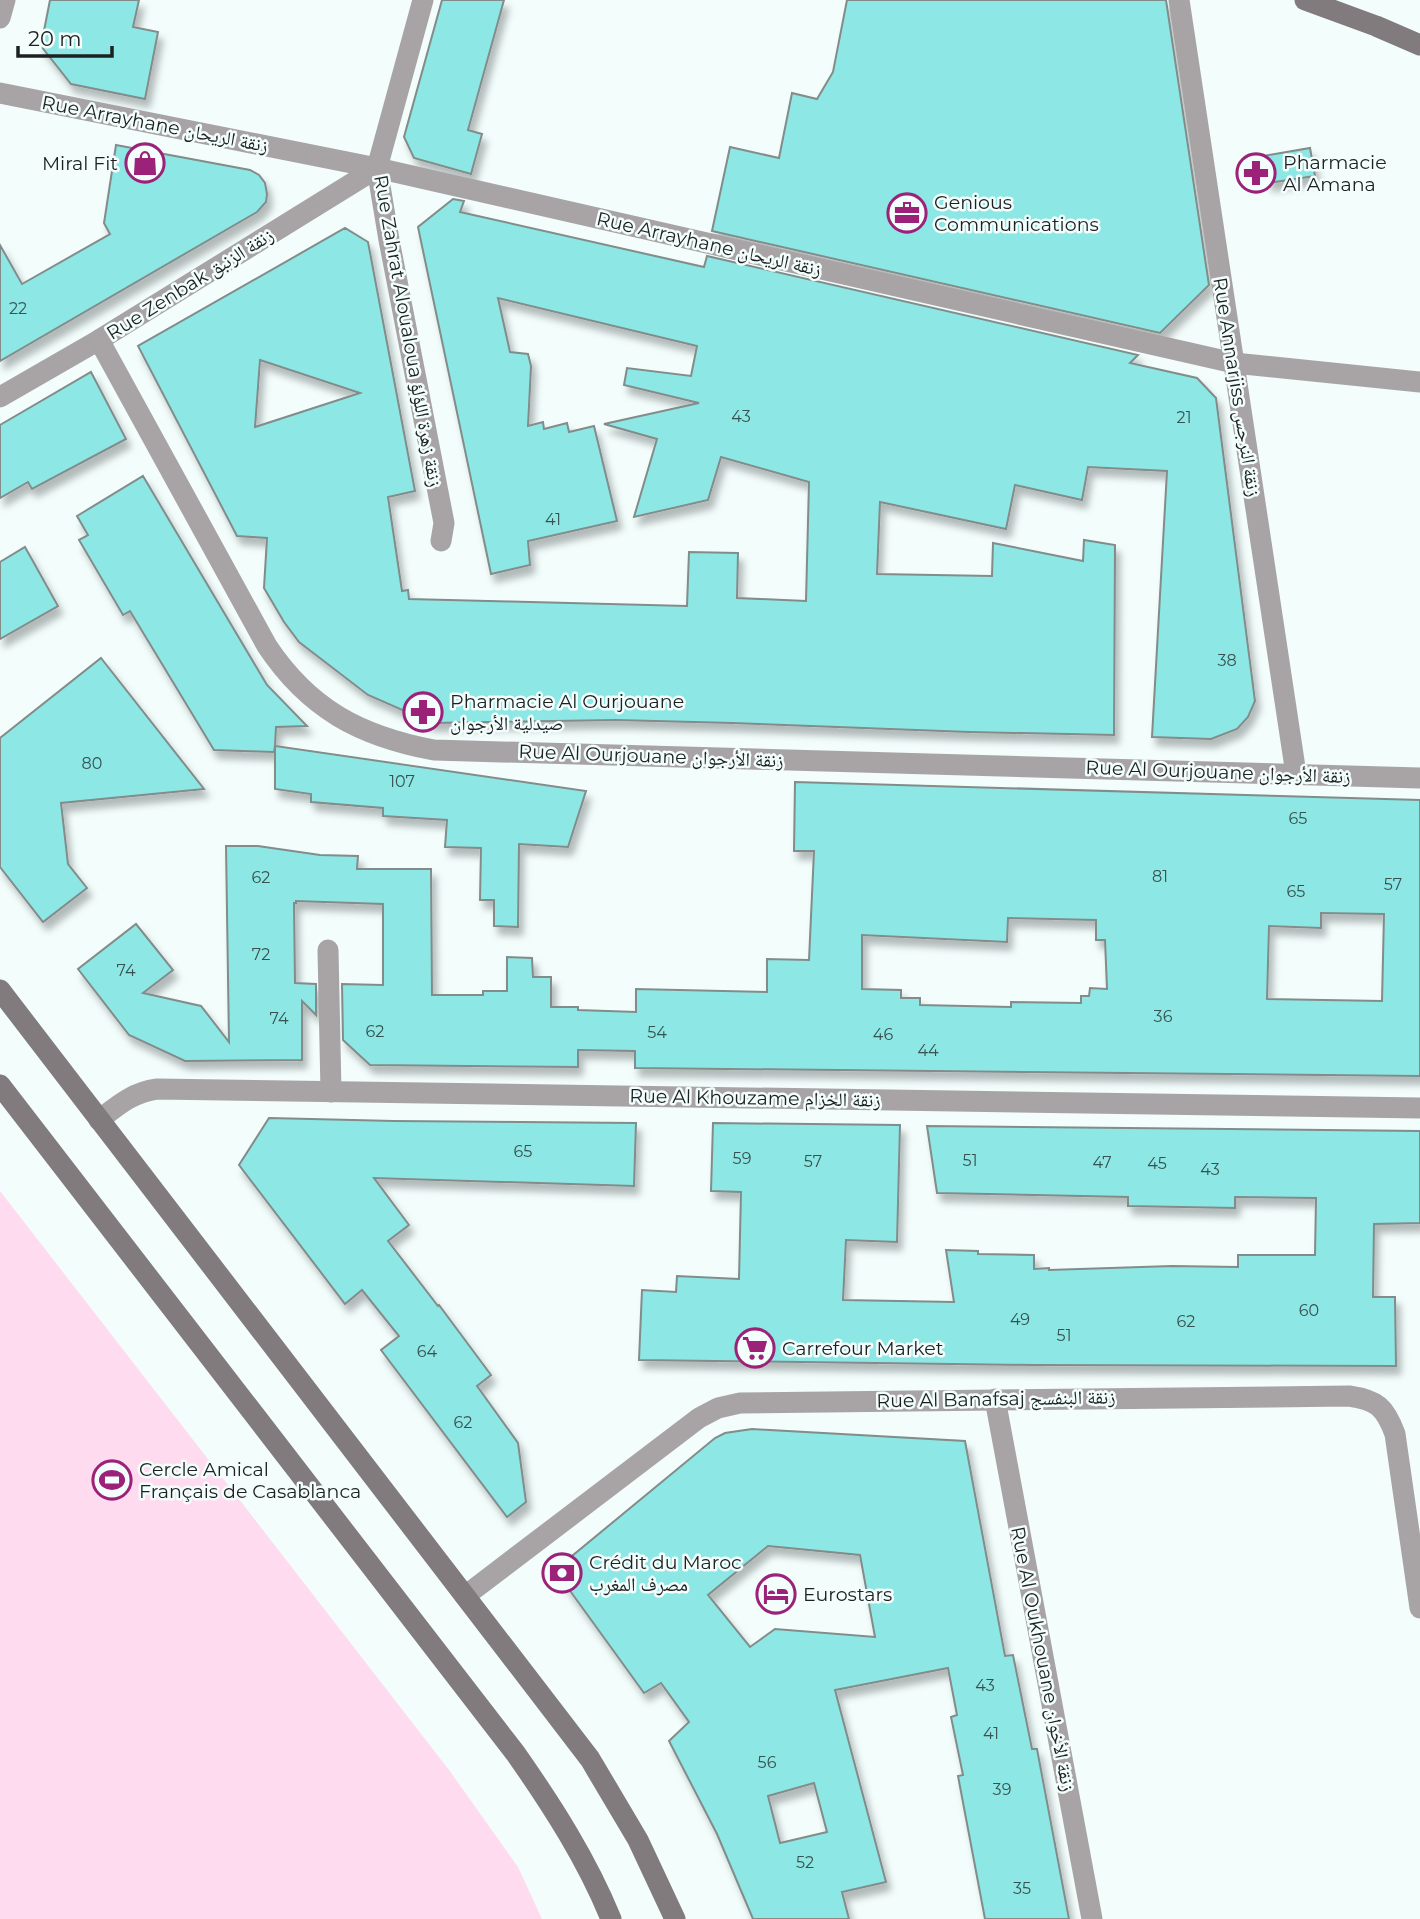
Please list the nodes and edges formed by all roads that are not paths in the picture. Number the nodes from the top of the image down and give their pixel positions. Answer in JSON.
{"nodes":[{"id":1,"x":5,"y":0,"type":"edge"},
{"id":2,"x":423,"y":0,"type":"edge"},
{"id":3,"x":1179,"y":0,"type":"edge"},
{"id":4,"x":1305,"y":0,"type":"edge"},
{"id":5,"x":0,"y":18,"type":"edge"},
{"id":6,"x":1420,"y":46,"type":"edge"},
{"id":7,"x":0,"y":93,"type":"edge"},
{"id":8,"x":377,"y":169,"type":"junction"},
{"id":9,"x":99,"y":340,"type":"junction"},
{"id":10,"x":1234,"y":363,"type":"junction"},
{"id":11,"x":1420,"y":382,"type":"edge"},
{"id":12,"x":0,"y":397,"type":"edge"},
{"id":13,"x":441,"y":541,"type":"dead end"},
{"id":14,"x":1296,"y":774,"type":"junction"},
{"id":15,"x":1420,"y":778,"type":"edge"},
{"id":16,"x":328,"y":950,"type":"dead end"},
{"id":17,"x":0,"y":990,"type":"edge"},
{"id":18,"x":0,"y":1085,"type":"edge"},
{"id":19,"x":331,"y":1092,"type":"junction"},
{"id":20,"x":1420,"y":1108,"type":"edge"},
{"id":21,"x":99,"y":1120,"type":"junction"},
{"id":22,"x":995,"y":1399,"type":"junction"},
{"id":23,"x":465,"y":1595,"type":"junction"},
{"id":24,"x":1420,"y":1608,"type":"edge"},
{"id":25,"x":611,"y":1919,"type":"edge"},
{"id":26,"x":675,"y":1919,"type":"edge"},
{"id":27,"x":1092,"y":1919,"type":"edge"}],
"edges":[{"from":1,"to":5,"type":"street"},
{"from":2,"to":8,"type":"street","name":"Rue Zahrat Aloualoua زنقة زهرة اللؤلؤ"},
{"from":3,"to":10,"type":"street","name":"Rue Annarjiss زنقة النرجس"},
{"from":4,"to":6,"type":"main road"},
{"from":7,"to":8,"type":"street","name":"Rue Arrayhane زنقة الريحان"},
{"from":8,"to":9,"type":"street","name":"Rue Zenbak زنقة الزنبق"},
{"from":8,"to":10,"type":"street","name":"Rue Arrayhane زنقة الريحان"},
{"from":8,"to":13,"type":"street","name":"Rue Zahrat Aloualoua زنقة زهرة اللؤلؤ"},
{"from":9,"to":12,"type":"street","name":"Rue Zenbak زنقة الزنبق"},
{"from":9,"to":14,"type":"street","name":"Rue Al Ourjouane زنقة الأرجوان"},
{"from":10,"to":11,"type":"street","name":"Rue Arrayhane زنقة الريحان"},
{"from":10,"to":14,"type":"street","name":"Rue Annarjiss زنقة النرجس"},
{"from":14,"to":15,"type":"street","name":"Rue Al Ourjouane زنقة الأرجوان"},
{"from":16,"to":19,"type":"street"},
{"from":17,"to":21,"type":"main road"},
{"from":18,"to":25,"type":"main road"},
{"from":19,"to":20,"type":"street","name":"Rue Al Khouzame زنقة الخزام"},
{"from":19,"to":21,"type":"street","name":"Rue Al Khouzame زنقة الخزام"},
{"from":21,"to":23,"type":"main road"},
{"from":22,"to":23,"type":"street","name":"Rue Al Banafsaj زنقة البنفسج"},
{"from":22,"to":24,"type":"street","name":"Rue Al Banafsaj زنقة البنفسج"},
{"from":22,"to":27,"type":"street","name":"Rue Al Oukhouane زنقة الأخوان"},
{"from":23,"to":26,"type":"main road"}]}
